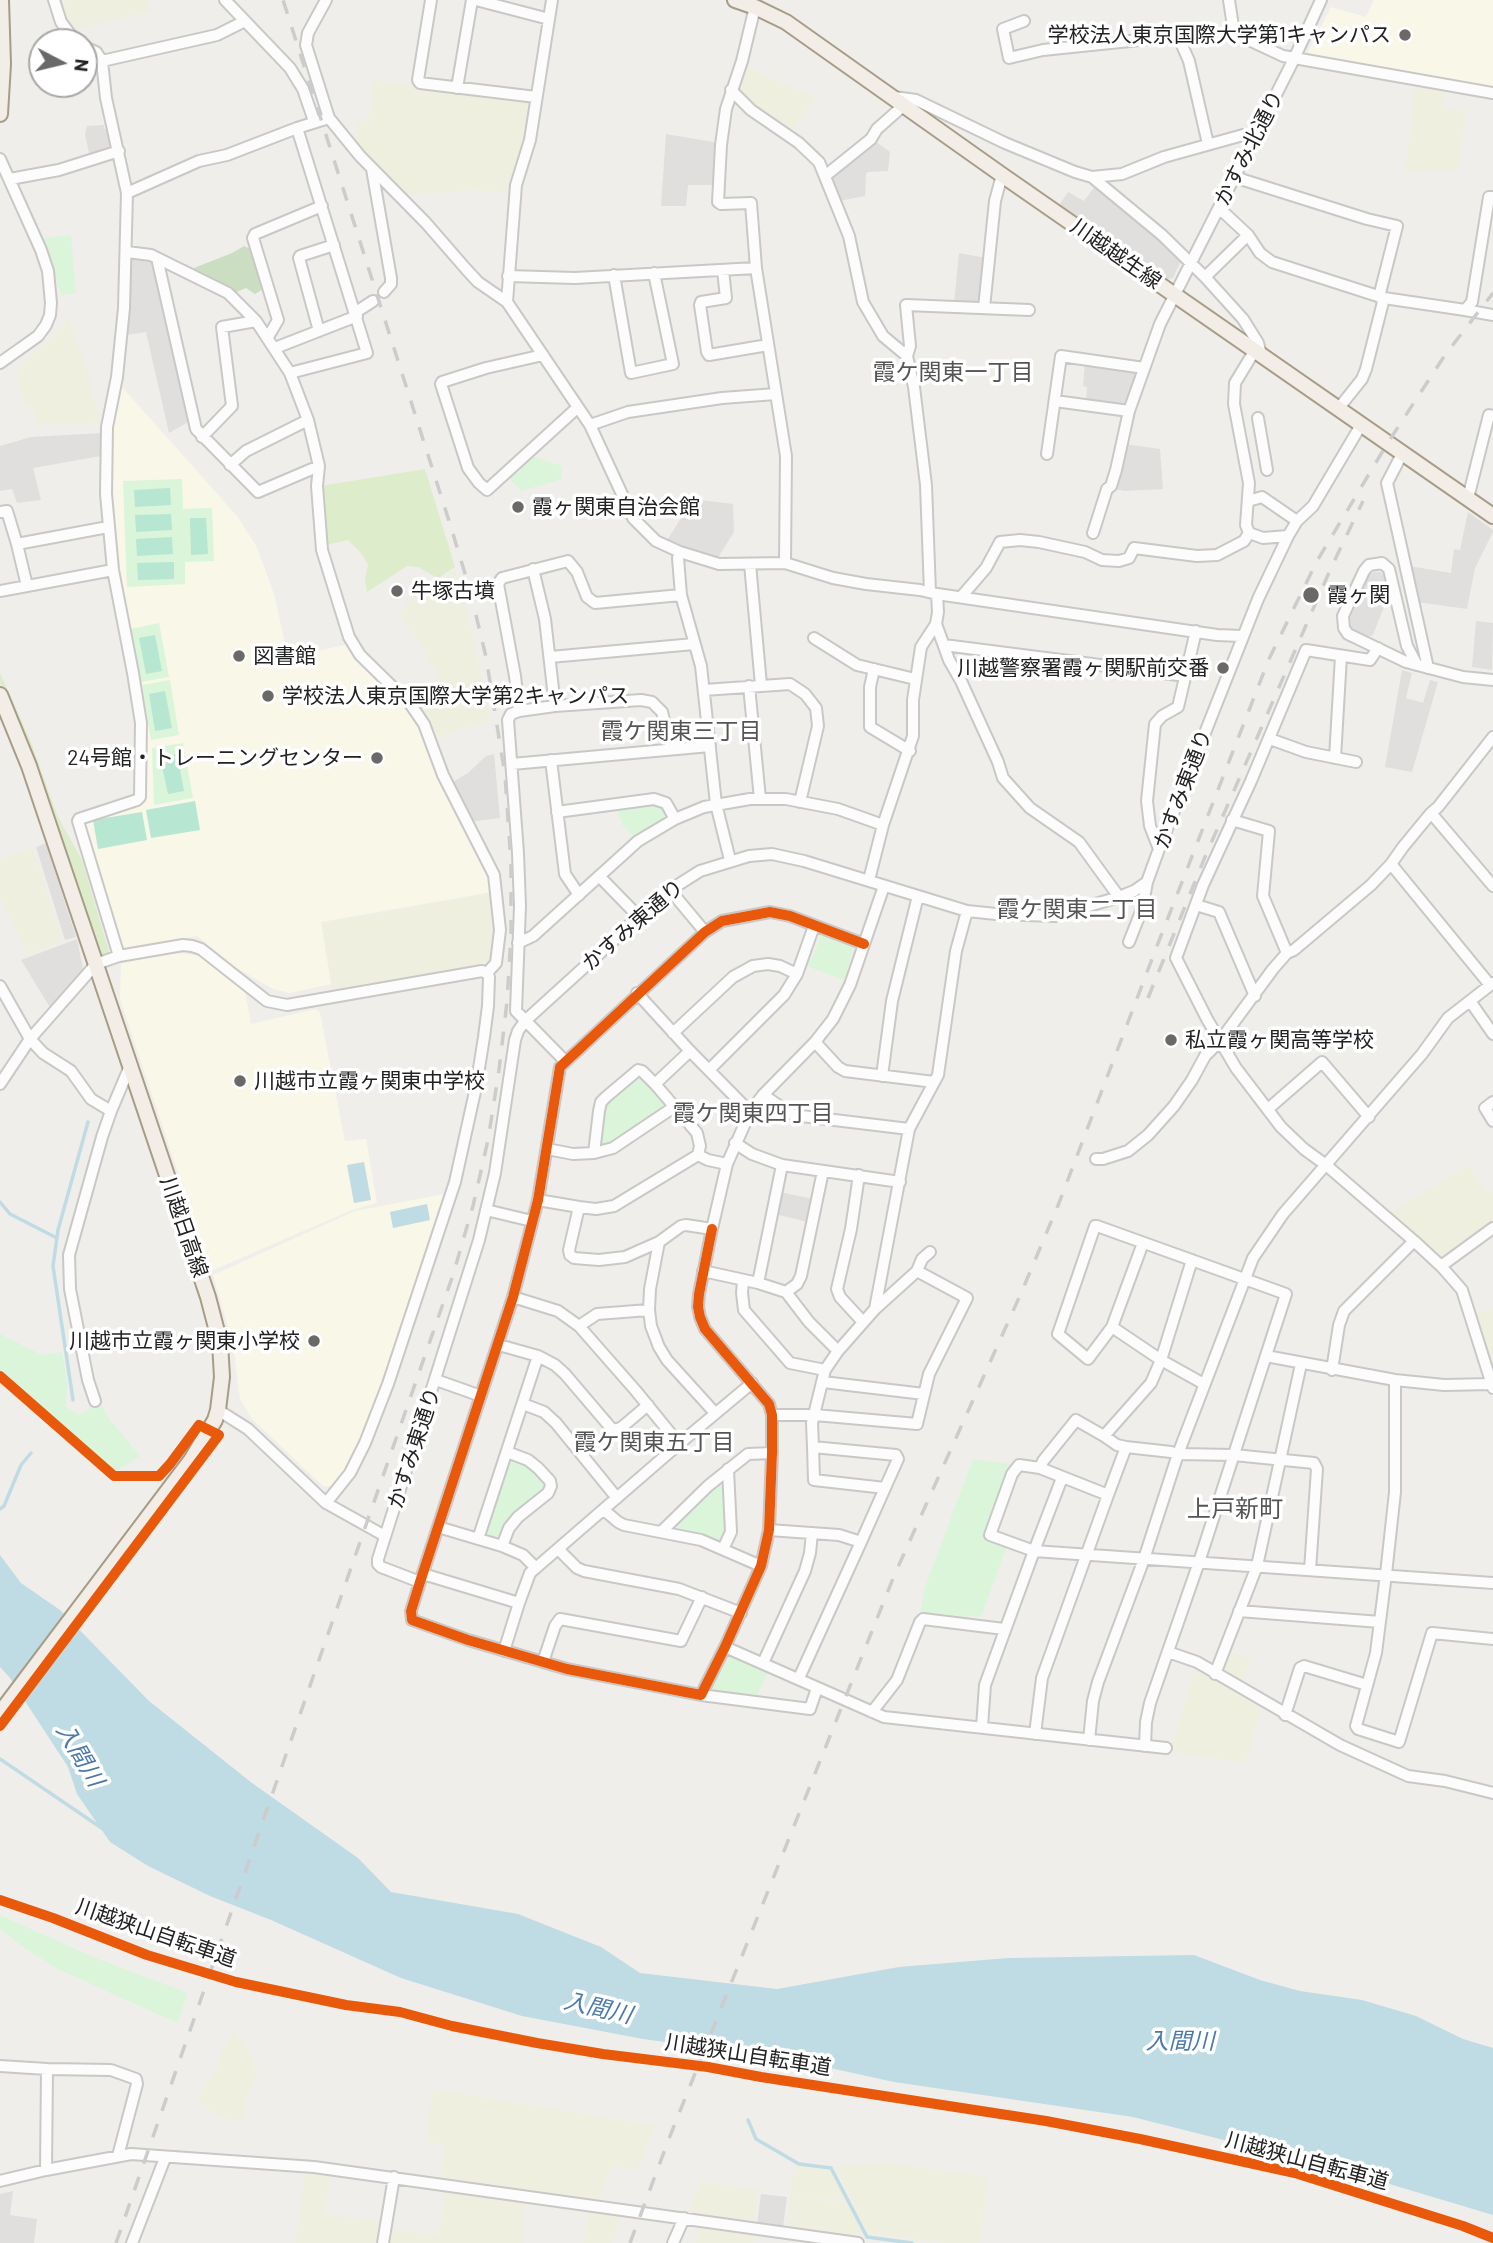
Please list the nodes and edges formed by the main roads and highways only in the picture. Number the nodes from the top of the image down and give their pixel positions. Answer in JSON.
{"nodes":[{"id":1,"x":1,"y":0,"type":"edge"},
{"id":2,"x":735,"y":0,"type":"edge"},
{"id":3,"x":0,"y":114,"type":"edge"},
{"id":4,"x":1493,"y":516,"type":"edge"},
{"id":5,"x":0,"y":695,"type":"edge"},
{"id":6,"x":0,"y":1713,"type":"edge"}],
"edges":[{"from":1,"to":3,"type":"main road"},
{"from":2,"to":4,"type":"main road","name":"川越越生線"},
{"from":5,"to":6,"type":"main road","name":"川越日高線"}]}
